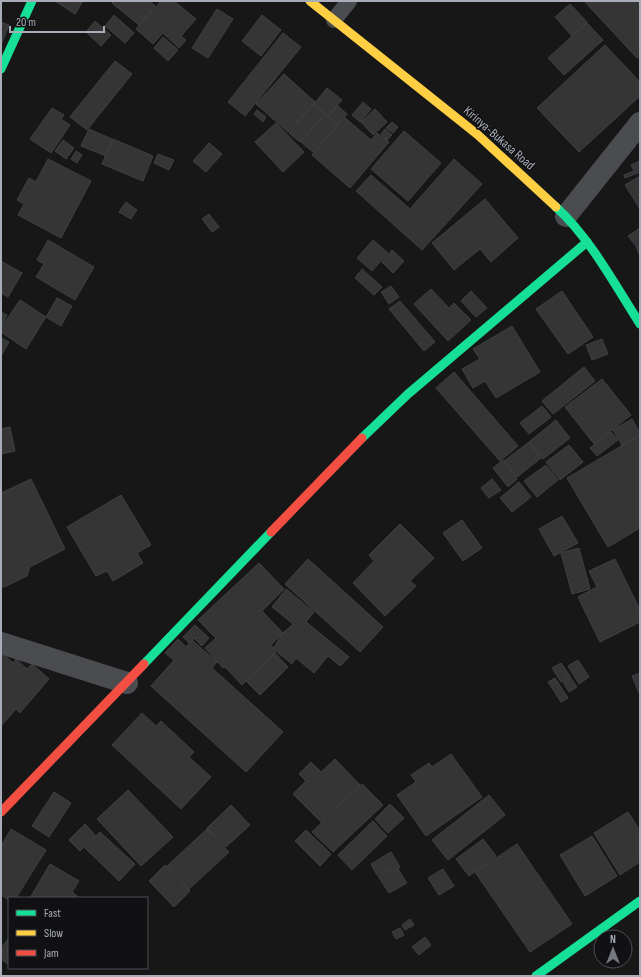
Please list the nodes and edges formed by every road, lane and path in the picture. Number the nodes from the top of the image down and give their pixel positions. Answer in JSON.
{"nodes":[{"id":1,"x":32,"y":1,"type":"edge"},
{"id":2,"x":310,"y":1,"type":"edge"},
{"id":3,"x":349,"y":1,"type":"edge"},
{"id":4,"x":334,"y":20,"type":"junction"},
{"id":5,"x":1,"y":68,"type":"edge"},
{"id":6,"x":640,"y":123,"type":"edge"},
{"id":7,"x":566,"y":216,"type":"junction"},
{"id":8,"x":586,"y":242,"type":"junction"},
{"id":9,"x":640,"y":324,"type":"edge"},
{"id":10,"x":1,"y":643,"type":"edge"},
{"id":11,"x":127,"y":683,"type":"junction"},
{"id":12,"x":1,"y":812,"type":"edge"},
{"id":13,"x":640,"y":901,"type":"edge"},
{"id":14,"x":536,"y":976,"type":"edge"}],
"edges":[{"from":1,"to":5,"type":"street"},
{"from":2,"to":4,"type":"street","name":"Kirinya-Bukasa Road"},
{"from":3,"to":4,"type":"lane"},
{"from":4,"to":7,"type":"street","name":"Kirinya-Bukasa Road"},
{"from":6,"to":7,"type":"street"},
{"from":7,"to":8,"type":"street","name":"Kirinya-Bukasa Road"},
{"from":8,"to":9,"type":"street","name":"Kirinya-Bukasa Road"},
{"from":8,"to":11,"type":"street"},
{"from":10,"to":11,"type":"street"},
{"from":11,"to":12,"type":"street"},
{"from":13,"to":14,"type":"street"}]}
